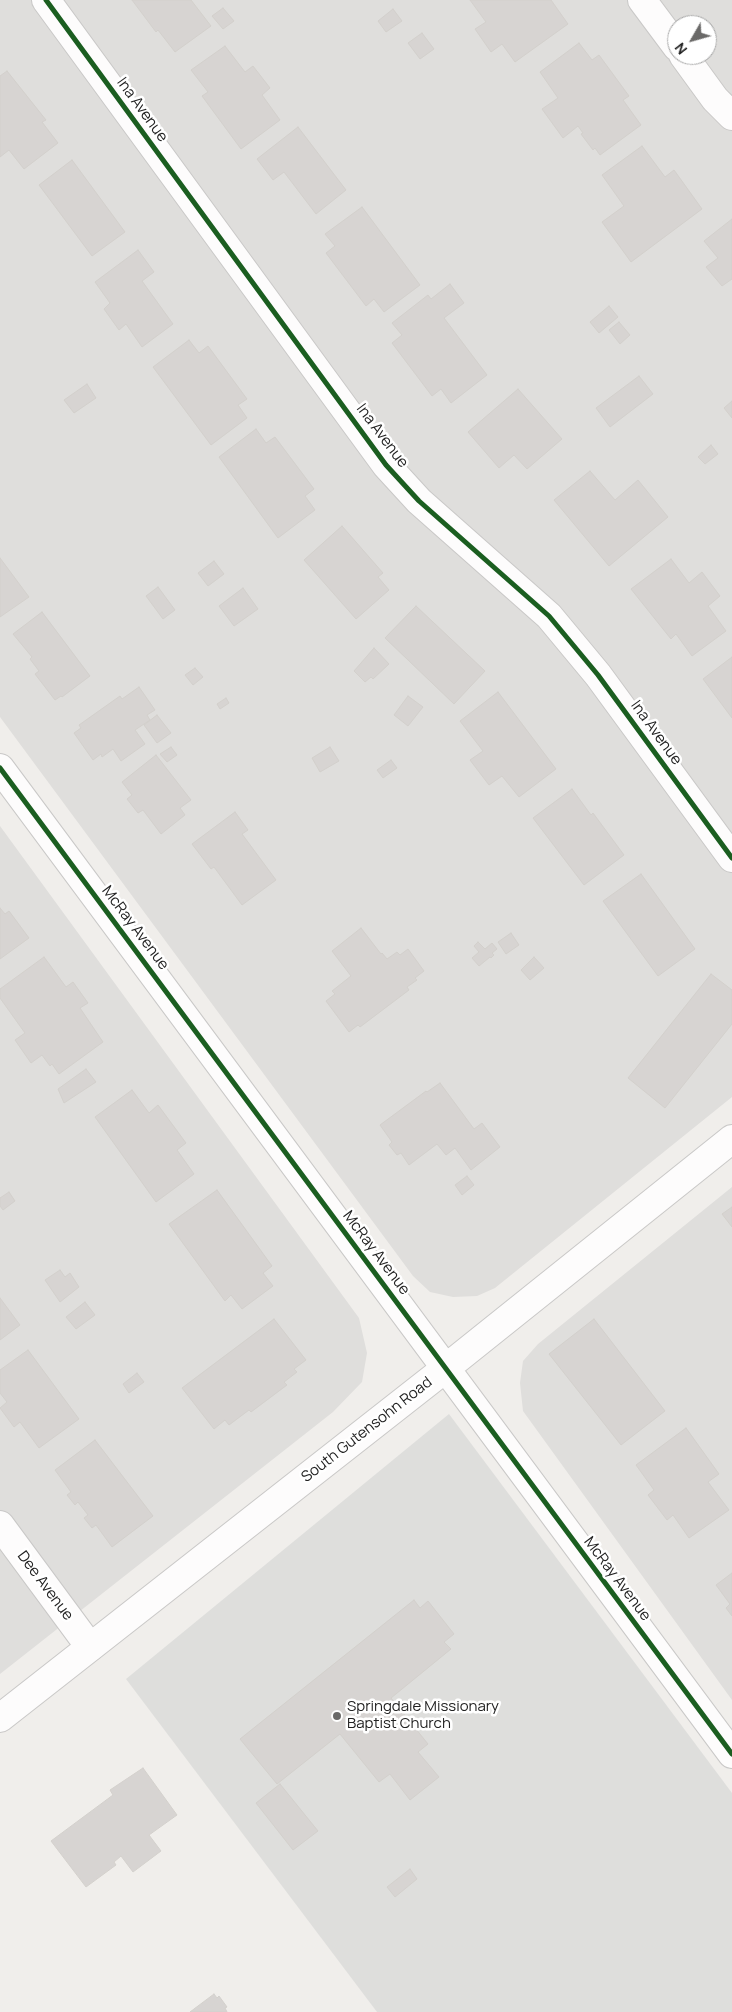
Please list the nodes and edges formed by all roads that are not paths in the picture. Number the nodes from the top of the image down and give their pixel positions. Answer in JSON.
{"nodes":[{"id":1,"x":46,"y":0,"type":"edge"},
{"id":2,"x":642,"y":0,"type":"edge"},
{"id":3,"x":667,"y":34,"type":"edge"},
{"id":4,"x":690,"y":65,"type":"edge"},
{"id":5,"x":732,"y":116,"type":"edge"},
{"id":6,"x":0,"y":768,"type":"edge"},
{"id":7,"x":732,"y":858,"type":"edge"},
{"id":8,"x":732,"y":1139,"type":"edge"},
{"id":9,"x":446,"y":1368,"type":"junction"},
{"id":10,"x":0,"y":1526,"type":"edge"},
{"id":11,"x":90,"y":1647,"type":"junction"},
{"id":12,"x":0,"y":1718,"type":"edge"},
{"id":13,"x":732,"y":1754,"type":"edge"}],
"edges":[{"from":1,"to":7,"type":"street","name":"Ina Avenue"},
{"from":2,"to":3,"type":"street"},
{"from":4,"to":5,"type":"street"},
{"from":6,"to":9,"type":"street","name":"McRay Avenue"},
{"from":8,"to":9,"type":"street","name":"South Gutensohn Road"},
{"from":9,"to":11,"type":"street","name":"South Gutensohn Road"},
{"from":9,"to":13,"type":"street","name":"McRay Avenue"},
{"from":10,"to":11,"type":"street","name":"Dee Avenue"},
{"from":11,"to":12,"type":"street","name":"South Gutensohn Road"}]}
